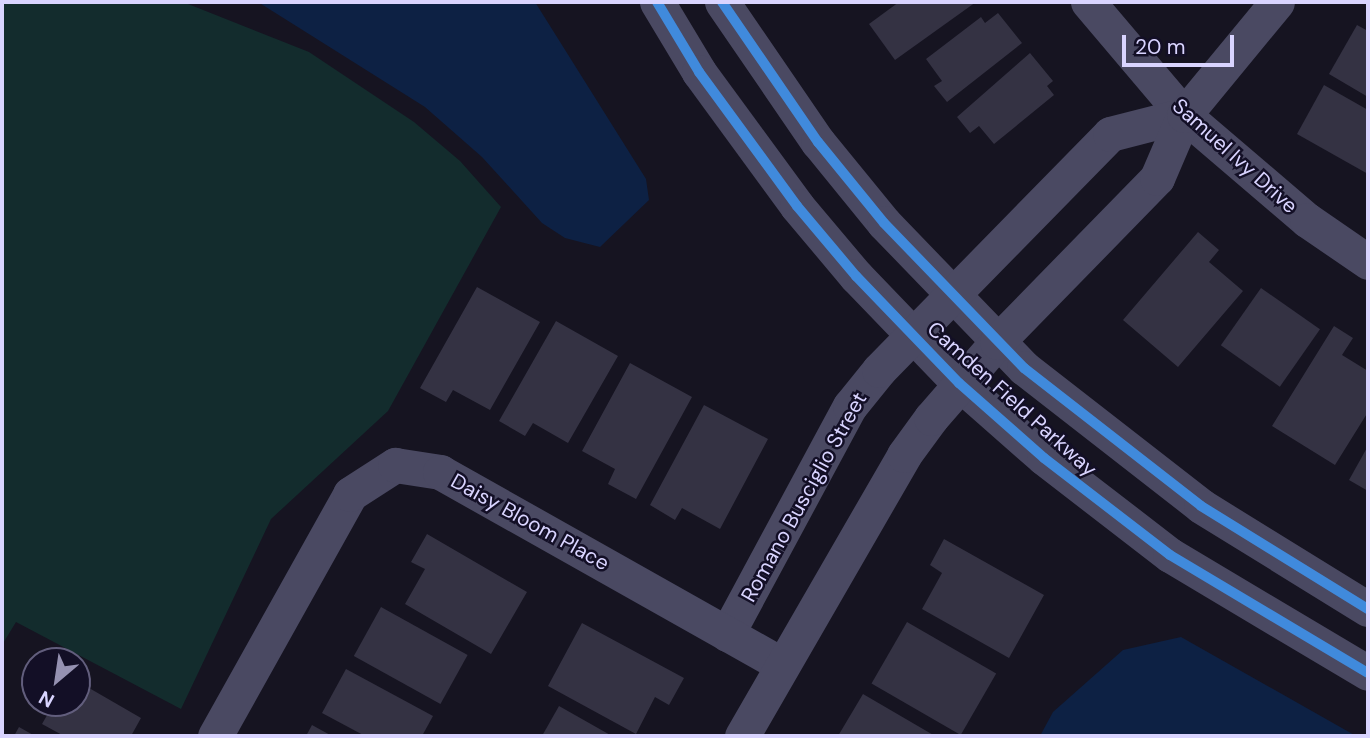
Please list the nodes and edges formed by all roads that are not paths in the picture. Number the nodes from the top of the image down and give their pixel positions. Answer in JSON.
{"nodes":[{"id":1,"x":657,"y":2,"type":"edge"},
{"id":2,"x":722,"y":2,"type":"edge"},
{"id":3,"x":1088,"y":2,"type":"edge"},
{"id":4,"x":1277,"y":2,"type":"edge"},
{"id":5,"x":1184,"y":115,"type":"junction"},
{"id":6,"x":1368,"y":262,"type":"edge"},
{"id":7,"x":951,"y":297,"type":"junction"},
{"id":8,"x":912,"y":336,"type":"junction"},
{"id":9,"x":997,"y":342,"type":"junction"},
{"id":10,"x":959,"y":383,"type":"junction"},
{"id":11,"x":1368,"y":609,"type":"edge"},
{"id":12,"x":727,"y":634,"type":"junction"},
{"id":13,"x":782,"y":665,"type":"junction"},
{"id":14,"x":1368,"y":673,"type":"edge"},
{"id":15,"x":215,"y":736,"type":"edge"},
{"id":16,"x":742,"y":736,"type":"edge"}],
"edges":[{"from":1,"to":8,"type":"street","name":"Camden Field Parkway"},
{"from":2,"to":7,"type":"street","name":"Camden Field Parkway"},
{"from":3,"to":5,"type":"street","name":"Samuel Ivy Drive"},
{"from":4,"to":5,"type":"street"},
{"from":5,"to":6,"type":"street","name":"Samuel Ivy Drive"},
{"from":5,"to":7,"type":"street","name":"Romano Busciglio Street"},
{"from":5,"to":9,"type":"street"},
{"from":7,"to":8,"type":"street","name":"Romano Busciglio Street"},
{"from":7,"to":9,"type":"street","name":"Camden Field Parkway"},
{"from":8,"to":10,"type":"street","name":"Camden Field Parkway"},
{"from":8,"to":12,"type":"street","name":"Romano Busciglio Street"},
{"from":9,"to":10,"type":"street"},
{"from":9,"to":11,"type":"street","name":"Camden Field Parkway"},
{"from":10,"to":13,"type":"street"},
{"from":10,"to":14,"type":"street","name":"Camden Field Parkway"},
{"from":12,"to":13,"type":"street"},
{"from":12,"to":15,"type":"street","name":"Daisy Bloom Place"},
{"from":13,"to":16,"type":"street"}]}
